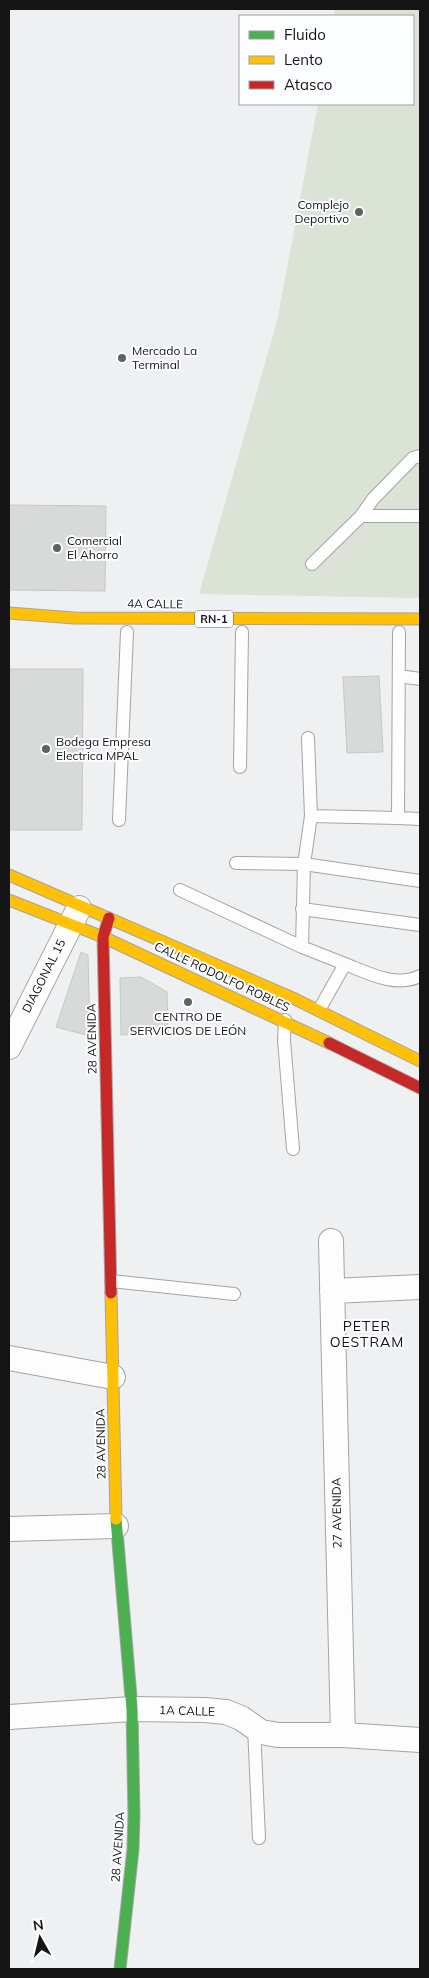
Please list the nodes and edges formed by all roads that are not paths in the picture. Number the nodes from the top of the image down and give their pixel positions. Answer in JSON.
{"nodes":[{"id":1,"x":420,"y":456,"type":"edge"},
{"id":2,"x":361,"y":516,"type":"junction"},
{"id":3,"x":420,"y":516,"type":"edge"},
{"id":4,"x":312,"y":564,"type":"dead end"},
{"id":5,"x":9,"y":614,"type":"edge"},
{"id":6,"x":420,"y":619,"type":"edge"},
{"id":7,"x":127,"y":632,"type":"dead end"},
{"id":8,"x":242,"y":632,"type":"dead end"},
{"id":9,"x":394,"y":632,"type":"joint"},
{"id":10,"x":413,"y":632,"type":"dead end"},
{"id":11,"x":399,"y":676,"type":"junction"},
{"id":12,"x":420,"y":679,"type":"edge"},
{"id":13,"x":308,"y":738,"type":"dead end"},
{"id":14,"x":240,"y":767,"type":"dead end"},
{"id":15,"x":311,"y":816,"type":"junction"},
{"id":16,"x":398,"y":818,"type":"junction"},
{"id":17,"x":420,"y":819,"type":"edge"},
{"id":18,"x":119,"y":820,"type":"dead end"},
{"id":19,"x":236,"y":863,"type":"dead end"},
{"id":20,"x":304,"y":864,"type":"junction"},
{"id":21,"x":9,"y":875,"type":"edge"},
{"id":22,"x":420,"y":881,"type":"edge"},
{"id":23,"x":180,"y":890,"type":"dead end"},
{"id":24,"x":9,"y":900,"type":"edge"},
{"id":25,"x":302,"y":909,"type":"junction"},
{"id":26,"x":75,"y":916,"type":"junction"},
{"id":27,"x":109,"y":918,"type":"junction"},
{"id":28,"x":420,"y":925,"type":"edge"},
{"id":29,"x":103,"y":937,"type":"junction"},
{"id":30,"x":302,"y":948,"type":"junction"},
{"id":31,"x":345,"y":964,"type":"junction"},
{"id":32,"x":420,"y":976,"type":"edge"},
{"id":33,"x":295,"y":999,"type":"junction"},
{"id":34,"x":319,"y":1010,"type":"junction"},
{"id":35,"x":285,"y":1021,"type":"junction"},
{"id":36,"x":9,"y":1047,"type":"edge"},
{"id":37,"x":420,"y":1061,"type":"edge"},
{"id":38,"x":420,"y":1088,"type":"edge"},
{"id":39,"x":293,"y":1149,"type":"dead end"},
{"id":40,"x":331,"y":1241,"type":"dead end"},
{"id":41,"x":111,"y":1281,"type":"junction"},
{"id":42,"x":420,"y":1287,"type":"edge"},
{"id":43,"x":332,"y":1291,"type":"junction"},
{"id":44,"x":234,"y":1294,"type":"dead end"},
{"id":45,"x":9,"y":1358,"type":"edge"},
{"id":46,"x":113,"y":1377,"type":"junction"},
{"id":47,"x":116,"y":1526,"type":"junction"},
{"id":48,"x":9,"y":1529,"type":"edge"},
{"id":49,"x":132,"y":1709,"type":"junction"},
{"id":50,"x":9,"y":1717,"type":"edge"},
{"id":51,"x":254,"y":1727,"type":"junction"},
{"id":52,"x":343,"y":1735,"type":"junction"},
{"id":53,"x":420,"y":1740,"type":"edge"},
{"id":54,"x":259,"y":1838,"type":"dead end"},
{"id":55,"x":120,"y":1969,"type":"edge"}],
"edges":[{"from":1,"to":2,"type":"lane"},
{"from":2,"to":3,"type":"lane"},
{"from":2,"to":4,"type":"lane"},
{"from":5,"to":6,"type":"main road","name":"4A CALLE","number":"RN-1"},
{"from":7,"to":18,"type":"lane"},
{"from":8,"to":14,"type":"lane"},
{"from":9,"to":10,"type":"main road"},
{"from":9,"to":11,"type":"lane"},
{"from":11,"to":12,"type":"lane"},
{"from":11,"to":16,"type":"lane"},
{"from":13,"to":15,"type":"lane"},
{"from":15,"to":16,"type":"lane"},
{"from":15,"to":20,"type":"lane"},
{"from":16,"to":17,"type":"lane"},
{"from":19,"to":20,"type":"lane"},
{"from":20,"to":22,"type":"lane"},
{"from":20,"to":25,"type":"lane"},
{"from":21,"to":26,"type":"main road","name":"CALLE RODOLFO ROBLES"},
{"from":23,"to":30,"type":"lane"},
{"from":24,"to":26,"type":"main road","name":"CALLE RODOLFO ROBLES"},
{"from":25,"to":28,"type":"lane"},
{"from":25,"to":30,"type":"lane"},
{"from":26,"to":27,"type":"main road","name":"CALLE RODOLFO ROBLES"},
{"from":26,"to":29,"type":"main road","name":"CALLE RODOLFO ROBLES"},
{"from":26,"to":36,"type":"street","name":"DIAGONAL 15"},
{"from":27,"to":29,"type":"main road","name":"28 AVENIDA"},
{"from":27,"to":33,"type":"main road","name":"CALLE RODOLFO ROBLES"},
{"from":29,"to":35,"type":"main road","name":"CALLE RODOLFO ROBLES"},
{"from":29,"to":41,"type":"main road","name":"28 AVENIDA"},
{"from":30,"to":31,"type":"lane"},
{"from":31,"to":32,"type":"lane"},
{"from":31,"to":34,"type":"lane"},
{"from":33,"to":34,"type":"main road","name":"CALLE RODOLFO ROBLES"},
{"from":33,"to":35,"type":"lane"},
{"from":34,"to":37,"type":"main road","name":"CALLE RODOLFO ROBLES"},
{"from":35,"to":38,"type":"main road","name":"CALLE RODOLFO ROBLES"},
{"from":35,"to":39,"type":"lane"},
{"from":40,"to":43,"type":"street","name":"27 AVENIDA"},
{"from":41,"to":44,"type":"lane"},
{"from":41,"to":46,"type":"main road","name":"28 AVENIDA"},
{"from":42,"to":43,"type":"street"},
{"from":43,"to":52,"type":"street","name":"27 AVENIDA"},
{"from":45,"to":46,"type":"street"},
{"from":46,"to":47,"type":"main road","name":"28 AVENIDA"},
{"from":47,"to":48,"type":"street"},
{"from":47,"to":49,"type":"main road","name":"28 AVENIDA"},
{"from":49,"to":50,"type":"street","name":"1A CALLE"},
{"from":49,"to":51,"type":"street","name":"1A CALLE"},
{"from":49,"to":55,"type":"main road","name":"28 AVENIDA"},
{"from":51,"to":52,"type":"street","name":"1A CALLE"},
{"from":51,"to":54,"type":"lane"},
{"from":52,"to":53,"type":"street","name":"1A CALLE"}]}
